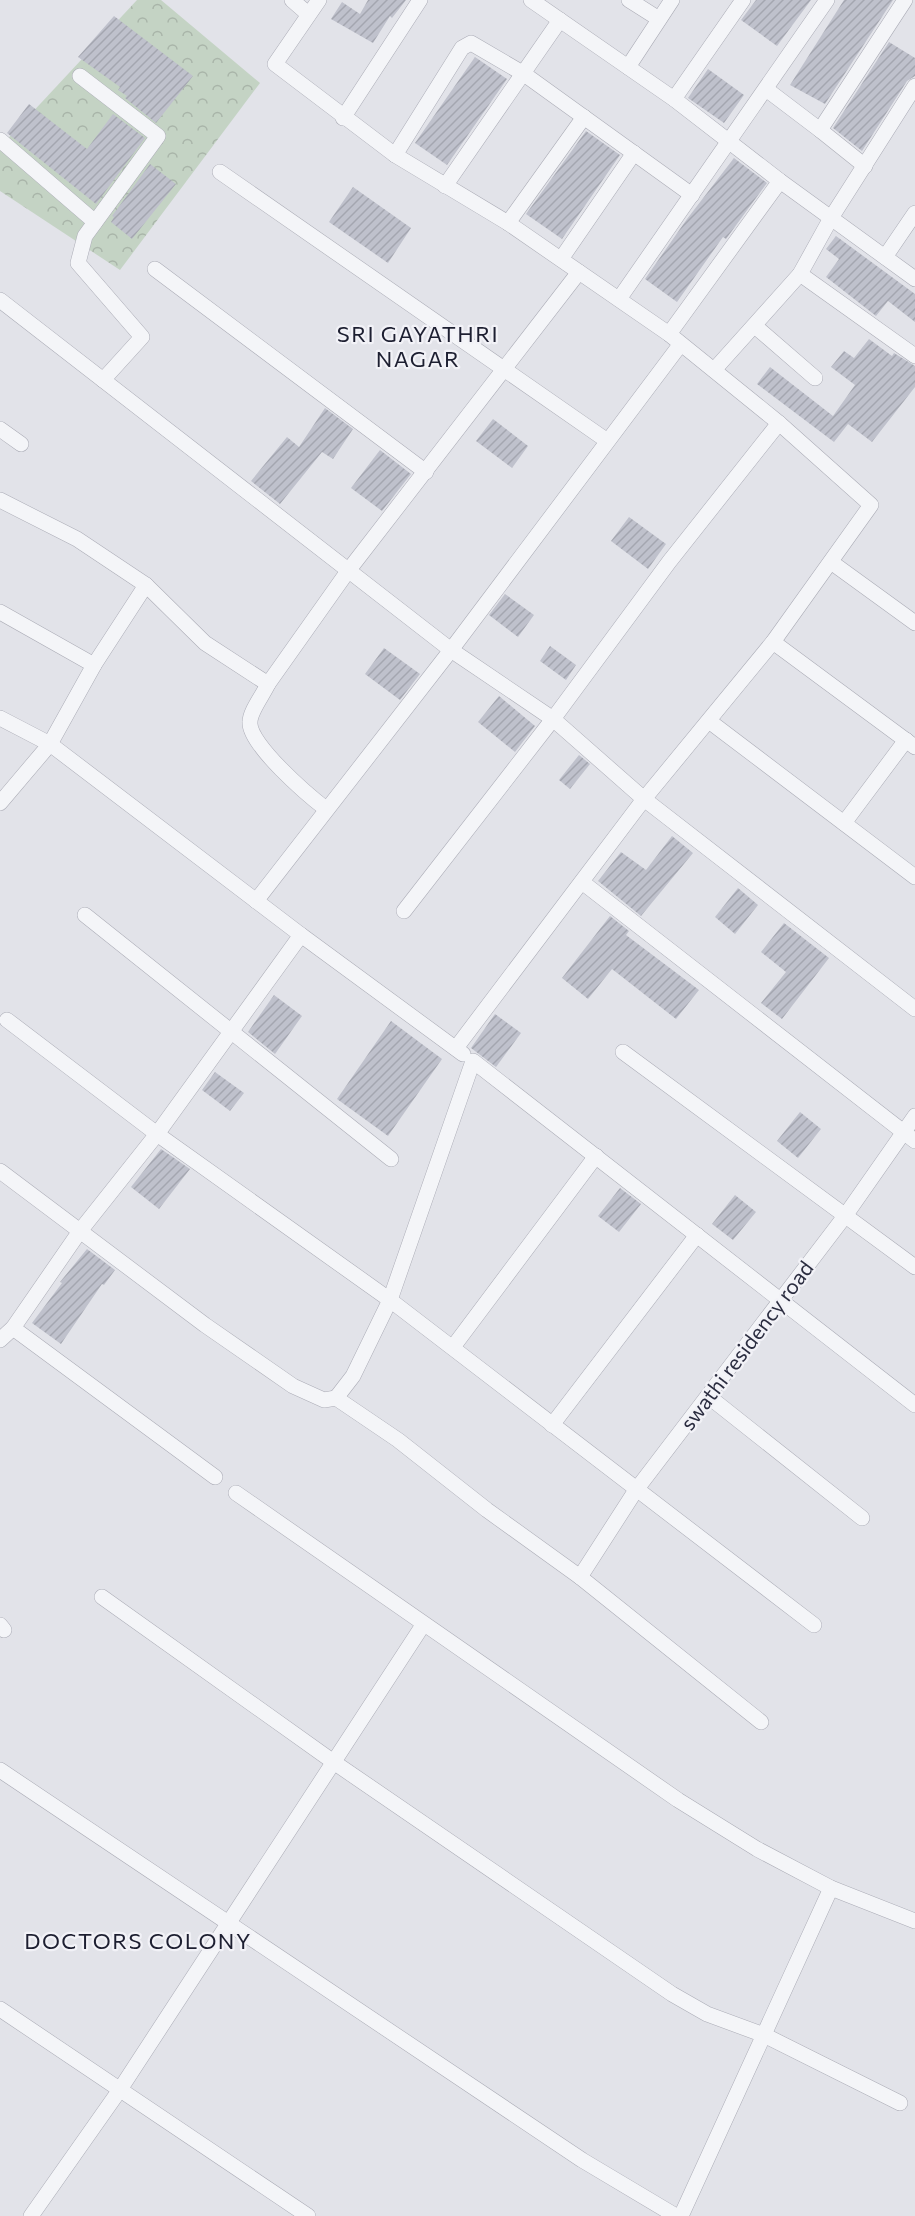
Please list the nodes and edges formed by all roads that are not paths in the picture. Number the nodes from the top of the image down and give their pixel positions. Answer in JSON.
{"nodes":[{"id":1,"x":292,"y":0,"type":"edge"},
{"id":2,"x":319,"y":0,"type":"edge"},
{"id":3,"x":420,"y":0,"type":"edge"},
{"id":4,"x":531,"y":0,"type":"edge"},
{"id":5,"x":629,"y":0,"type":"edge"},
{"id":6,"x":672,"y":0,"type":"edge"},
{"id":7,"x":743,"y":0,"type":"edge"},
{"id":8,"x":827,"y":0,"type":"edge"},
{"id":9,"x":905,"y":0,"type":"edge"},
{"id":10,"x":308,"y":14,"type":"junction"},
{"id":11,"x":659,"y":19,"type":"junction"},
{"id":12,"x":560,"y":20,"type":"junction"},
{"id":13,"x":628,"y":67,"type":"junction"},
{"id":14,"x":524,"y":74,"type":"junction"},
{"id":15,"x":80,"y":76,"type":"dead end"},
{"id":16,"x":915,"y":86,"type":"edge"},
{"id":17,"x":766,"y":89,"type":"junction"},
{"id":18,"x":674,"y":99,"type":"junction"},
{"id":19,"x":584,"y":117,"type":"junction"},
{"id":20,"x":344,"y":118,"type":"junction"},
{"id":21,"x":820,"y":130,"type":"junction"},
{"id":22,"x":0,"y":140,"type":"edge"},
{"id":23,"x":727,"y":140,"type":"junction"},
{"id":24,"x":634,"y":153,"type":"junction"},
{"id":25,"x":394,"y":154,"type":"junction"},
{"id":26,"x":865,"y":166,"type":"junction"},
{"id":27,"x":220,"y":172,"type":"dead end"},
{"id":28,"x":780,"y":181,"type":"junction"},
{"id":29,"x":445,"y":186,"type":"junction"},
{"id":30,"x":692,"y":195,"type":"junction"},
{"id":31,"x":915,"y":213,"type":"edge"},
{"id":32,"x":831,"y":218,"type":"junction"},
{"id":33,"x":95,"y":222,"type":"junction"},
{"id":34,"x":508,"y":223,"type":"junction"},
{"id":35,"x":885,"y":258,"type":"junction"},
{"id":36,"x":561,"y":259,"type":"junction"},
{"id":37,"x":155,"y":269,"type":"dead end"},
{"id":38,"x":579,"y":272,"type":"junction"},
{"id":39,"x":800,"y":274,"type":"junction"},
{"id":40,"x":915,"y":279,"type":"edge"},
{"id":41,"x":619,"y":299,"type":"junction"},
{"id":42,"x":3,"y":308,"type":"edge"},
{"id":43,"x":756,"y":327,"type":"junction"},
{"id":44,"x":675,"y":339,"type":"junction"},
{"id":45,"x":915,"y":356,"type":"edge"},
{"id":46,"x":503,"y":368,"type":"junction"},
{"id":47,"x":714,"y":370,"type":"junction"},
{"id":48,"x":814,"y":378,"type":"dead end"},
{"id":49,"x":103,"y":380,"type":"junction"},
{"id":50,"x":779,"y":423,"type":"junction"},
{"id":51,"x":0,"y":429,"type":"edge"},
{"id":52,"x":606,"y":440,"type":"junction"},
{"id":53,"x":21,"y":444,"type":"dead end"},
{"id":54,"x":426,"y":472,"type":"junction"},
{"id":55,"x":0,"y":500,"type":"edge"},
{"id":56,"x":831,"y":562,"type":"junction"},
{"id":57,"x":348,"y":571,"type":"junction"},
{"id":58,"x":146,"y":585,"type":"junction"},
{"id":59,"x":0,"y":612,"type":"edge"},
{"id":60,"x":915,"y":623,"type":"edge"},
{"id":61,"x":773,"y":642,"type":"junction"},
{"id":62,"x":451,"y":650,"type":"junction"},
{"id":63,"x":94,"y":665,"type":"junction"},
{"id":64,"x":268,"y":684,"type":"junction"},
{"id":65,"x":0,"y":717,"type":"edge"},
{"id":66,"x":553,"y":719,"type":"junction"},
{"id":67,"x":709,"y":721,"type":"junction"},
{"id":68,"x":50,"y":744,"type":"junction"},
{"id":69,"x":910,"y":744,"type":"edge"},
{"id":70,"x":644,"y":799,"type":"junction"},
{"id":71,"x":0,"y":803,"type":"edge"},
{"id":72,"x":326,"y":809,"type":"junction"},
{"id":73,"x":844,"y":823,"type":"junction"},
{"id":74,"x":915,"y":877,"type":"edge"},
{"id":75,"x":582,"y":882,"type":"junction"},
{"id":76,"x":256,"y":901,"type":"junction"},
{"id":77,"x":404,"y":911,"type":"dead end"},
{"id":78,"x":85,"y":915,"type":"dead end"},
{"id":79,"x":301,"y":935,"type":"junction"},
{"id":80,"x":915,"y":1009,"type":"edge"},
{"id":81,"x":7,"y":1020,"type":"dead end"},
{"id":82,"x":230,"y":1033,"type":"junction"},
{"id":83,"x":456,"y":1048,"type":"junction"},
{"id":84,"x":623,"y":1052,"type":"dead end"},
{"id":85,"x":472,"y":1060,"type":"junction"},
{"id":86,"x":915,"y":1116,"type":"edge"},
{"id":87,"x":157,"y":1134,"type":"junction"},
{"id":88,"x":909,"y":1136,"type":"edge"},
{"id":89,"x":596,"y":1156,"type":"junction"},
{"id":90,"x":391,"y":1159,"type":"dead end"},
{"id":91,"x":0,"y":1171,"type":"edge"},
{"id":92,"x":845,"y":1216,"type":"junction"},
{"id":93,"x":80,"y":1231,"type":"junction"},
{"id":94,"x":697,"y":1235,"type":"junction"},
{"id":95,"x":915,"y":1267,"type":"edge"},
{"id":96,"x":390,"y":1300,"type":"junction"},
{"id":97,"x":781,"y":1300,"type":"junction"},
{"id":98,"x":13,"y":1328,"type":"junction"},
{"id":99,"x":0,"y":1340,"type":"edge"},
{"id":100,"x":453,"y":1347,"type":"junction"},
{"id":101,"x":708,"y":1396,"type":"junction"},
{"id":102,"x":336,"y":1398,"type":"junction"},
{"id":103,"x":915,"y":1405,"type":"edge"},
{"id":104,"x":552,"y":1425,"type":"junction"},
{"id":105,"x":215,"y":1477,"type":"dead end"},
{"id":106,"x":636,"y":1490,"type":"junction"},
{"id":107,"x":236,"y":1493,"type":"dead end"},
{"id":108,"x":862,"y":1518,"type":"dead end"},
{"id":109,"x":580,"y":1577,"type":"junction"},
{"id":110,"x":102,"y":1597,"type":"dead end"},
{"id":111,"x":423,"y":1625,"type":"junction"},
{"id":112,"x":814,"y":1625,"type":"dead end"},
{"id":113,"x":761,"y":1722,"type":"dead end"},
{"id":114,"x":335,"y":1763,"type":"junction"},
{"id":115,"x":0,"y":1770,"type":"edge"},
{"id":116,"x":831,"y":1888,"type":"junction"},
{"id":117,"x":915,"y":1921,"type":"edge"},
{"id":118,"x":228,"y":1924,"type":"junction"},
{"id":119,"x":0,"y":2009,"type":"edge"},
{"id":120,"x":764,"y":2035,"type":"junction"},
{"id":121,"x":119,"y":2091,"type":"junction"},
{"id":122,"x":900,"y":2103,"type":"dead end"},
{"id":123,"x":31,"y":2216,"type":"edge"},
{"id":124,"x":308,"y":2216,"type":"edge"},
{"id":125,"x":676,"y":2216,"type":"edge"},
{"id":126,"x":681,"y":2216,"type":"edge"}],
"edges":[{"from":1,"to":10,"type":"street"},
{"from":2,"to":10,"type":"street"},
{"from":3,"to":20,"type":"street"},
{"from":4,"to":12,"type":"street"},
{"from":5,"to":11,"type":"street"},
{"from":6,"to":11,"type":"street"},
{"from":7,"to":18,"type":"street"},
{"from":8,"to":17,"type":"street"},
{"from":9,"to":21,"type":"street"},
{"from":10,"to":20,"type":"street"},
{"from":11,"to":13,"type":"street"},
{"from":12,"to":13,"type":"street"},
{"from":12,"to":14,"type":"street"},
{"from":13,"to":18,"type":"street"},
{"from":14,"to":19,"type":"street"},
{"from":14,"to":25,"type":"street"},
{"from":14,"to":29,"type":"street"},
{"from":15,"to":33,"type":"street"},
{"from":16,"to":26,"type":"street"},
{"from":17,"to":21,"type":"street"},
{"from":17,"to":23,"type":"street"},
{"from":18,"to":23,"type":"street"},
{"from":19,"to":24,"type":"street"},
{"from":19,"to":34,"type":"street"},
{"from":20,"to":25,"type":"street"},
{"from":21,"to":26,"type":"street"},
{"from":22,"to":33,"type":"street"},
{"from":23,"to":28,"type":"street"},
{"from":23,"to":30,"type":"street"},
{"from":24,"to":30,"type":"street"},
{"from":24,"to":36,"type":"street"},
{"from":25,"to":29,"type":"street"},
{"from":26,"to":32,"type":"street"},
{"from":27,"to":46,"type":"street"},
{"from":28,"to":32,"type":"street"},
{"from":28,"to":44,"type":"street"},
{"from":29,"to":34,"type":"street"},
{"from":30,"to":41,"type":"street"},
{"from":31,"to":35,"type":"street"},
{"from":32,"to":35,"type":"street"},
{"from":32,"to":39,"type":"street"},
{"from":33,"to":49,"type":"street"},
{"from":34,"to":36,"type":"street"},
{"from":35,"to":40,"type":"street"},
{"from":36,"to":38,"type":"street"},
{"from":37,"to":54,"type":"street"},
{"from":38,"to":41,"type":"street"},
{"from":38,"to":46,"type":"street"},
{"from":39,"to":43,"type":"street"},
{"from":39,"to":45,"type":"street"},
{"from":41,"to":44,"type":"street"},
{"from":42,"to":49,"type":"street"},
{"from":43,"to":47,"type":"street"},
{"from":43,"to":48,"type":"street"},
{"from":44,"to":47,"type":"street"},
{"from":44,"to":52,"type":"street"},
{"from":46,"to":52,"type":"street"},
{"from":46,"to":54,"type":"street"},
{"from":47,"to":50,"type":"street"},
{"from":49,"to":57,"type":"street"},
{"from":50,"to":56,"type":"street"},
{"from":50,"to":66,"type":"street"},
{"from":51,"to":53,"type":"street"},
{"from":52,"to":62,"type":"street"},
{"from":54,"to":57,"type":"street"},
{"from":55,"to":58,"type":"street"},
{"from":56,"to":60,"type":"street"},
{"from":56,"to":61,"type":"street"},
{"from":57,"to":62,"type":"street"},
{"from":57,"to":64,"type":"street"},
{"from":58,"to":63,"type":"street"},
{"from":58,"to":64,"type":"street"},
{"from":59,"to":63,"type":"street"},
{"from":61,"to":67,"type":"street"},
{"from":61,"to":69,"type":"street"},
{"from":62,"to":66,"type":"street"},
{"from":62,"to":72,"type":"street"},
{"from":63,"to":68,"type":"street"},
{"from":64,"to":72,"type":"street"},
{"from":65,"to":68,"type":"street"},
{"from":66,"to":70,"type":"street"},
{"from":66,"to":77,"type":"street"},
{"from":67,"to":70,"type":"street"},
{"from":67,"to":73,"type":"street"},
{"from":68,"to":71,"type":"street"},
{"from":68,"to":76,"type":"street"},
{"from":69,"to":73,"type":"street"},
{"from":70,"to":75,"type":"street"},
{"from":70,"to":80,"type":"street"},
{"from":72,"to":76,"type":"street"},
{"from":73,"to":74,"type":"street"},
{"from":75,"to":83,"type":"street"},
{"from":75,"to":88,"type":"street"},
{"from":76,"to":79,"type":"street"},
{"from":78,"to":82,"type":"street"},
{"from":79,"to":82,"type":"street"},
{"from":79,"to":83,"type":"street"},
{"from":81,"to":87,"type":"street"},
{"from":82,"to":87,"type":"street"},
{"from":82,"to":90,"type":"street"},
{"from":83,"to":85,"type":"street"},
{"from":84,"to":92,"type":"street"},
{"from":85,"to":89,"type":"street"},
{"from":85,"to":96,"type":"street"},
{"from":86,"to":88,"type":"street","name":"swathi residency road"},
{"from":87,"to":93,"type":"street"},
{"from":87,"to":96,"type":"street"},
{"from":88,"to":92,"type":"street","name":"swathi residency road"},
{"from":89,"to":94,"type":"street"},
{"from":89,"to":100,"type":"street"},
{"from":91,"to":93,"type":"street"},
{"from":92,"to":95,"type":"street"},
{"from":92,"to":97,"type":"street","name":"swathi residency road"},
{"from":93,"to":98,"type":"street"},
{"from":93,"to":102,"type":"street"},
{"from":94,"to":97,"type":"street"},
{"from":94,"to":104,"type":"street"},
{"from":96,"to":100,"type":"street"},
{"from":96,"to":102,"type":"street"},
{"from":97,"to":101,"type":"street","name":"swathi residency road"},
{"from":97,"to":103,"type":"street"},
{"from":98,"to":99,"type":"street"},
{"from":98,"to":105,"type":"street"},
{"from":100,"to":104,"type":"street"},
{"from":101,"to":106,"type":"street","name":"swathi residency road"},
{"from":101,"to":108,"type":"street"},
{"from":102,"to":109,"type":"street"},
{"from":104,"to":106,"type":"street"},
{"from":106,"to":109,"type":"street","name":"swathi residency road"},
{"from":106,"to":112,"type":"street"},
{"from":107,"to":111,"type":"street"},
{"from":109,"to":113,"type":"street"},
{"from":110,"to":114,"type":"street"},
{"from":111,"to":114,"type":"street"},
{"from":111,"to":116,"type":"street"},
{"from":114,"to":118,"type":"street"},
{"from":114,"to":120,"type":"street"},
{"from":115,"to":118,"type":"street"},
{"from":116,"to":117,"type":"street"},
{"from":116,"to":120,"type":"street"},
{"from":118,"to":121,"type":"street"},
{"from":118,"to":125,"type":"street"},
{"from":119,"to":121,"type":"street"},
{"from":120,"to":122,"type":"street"},
{"from":120,"to":126,"type":"street"},
{"from":121,"to":123,"type":"street"},
{"from":121,"to":124,"type":"street"}]}
